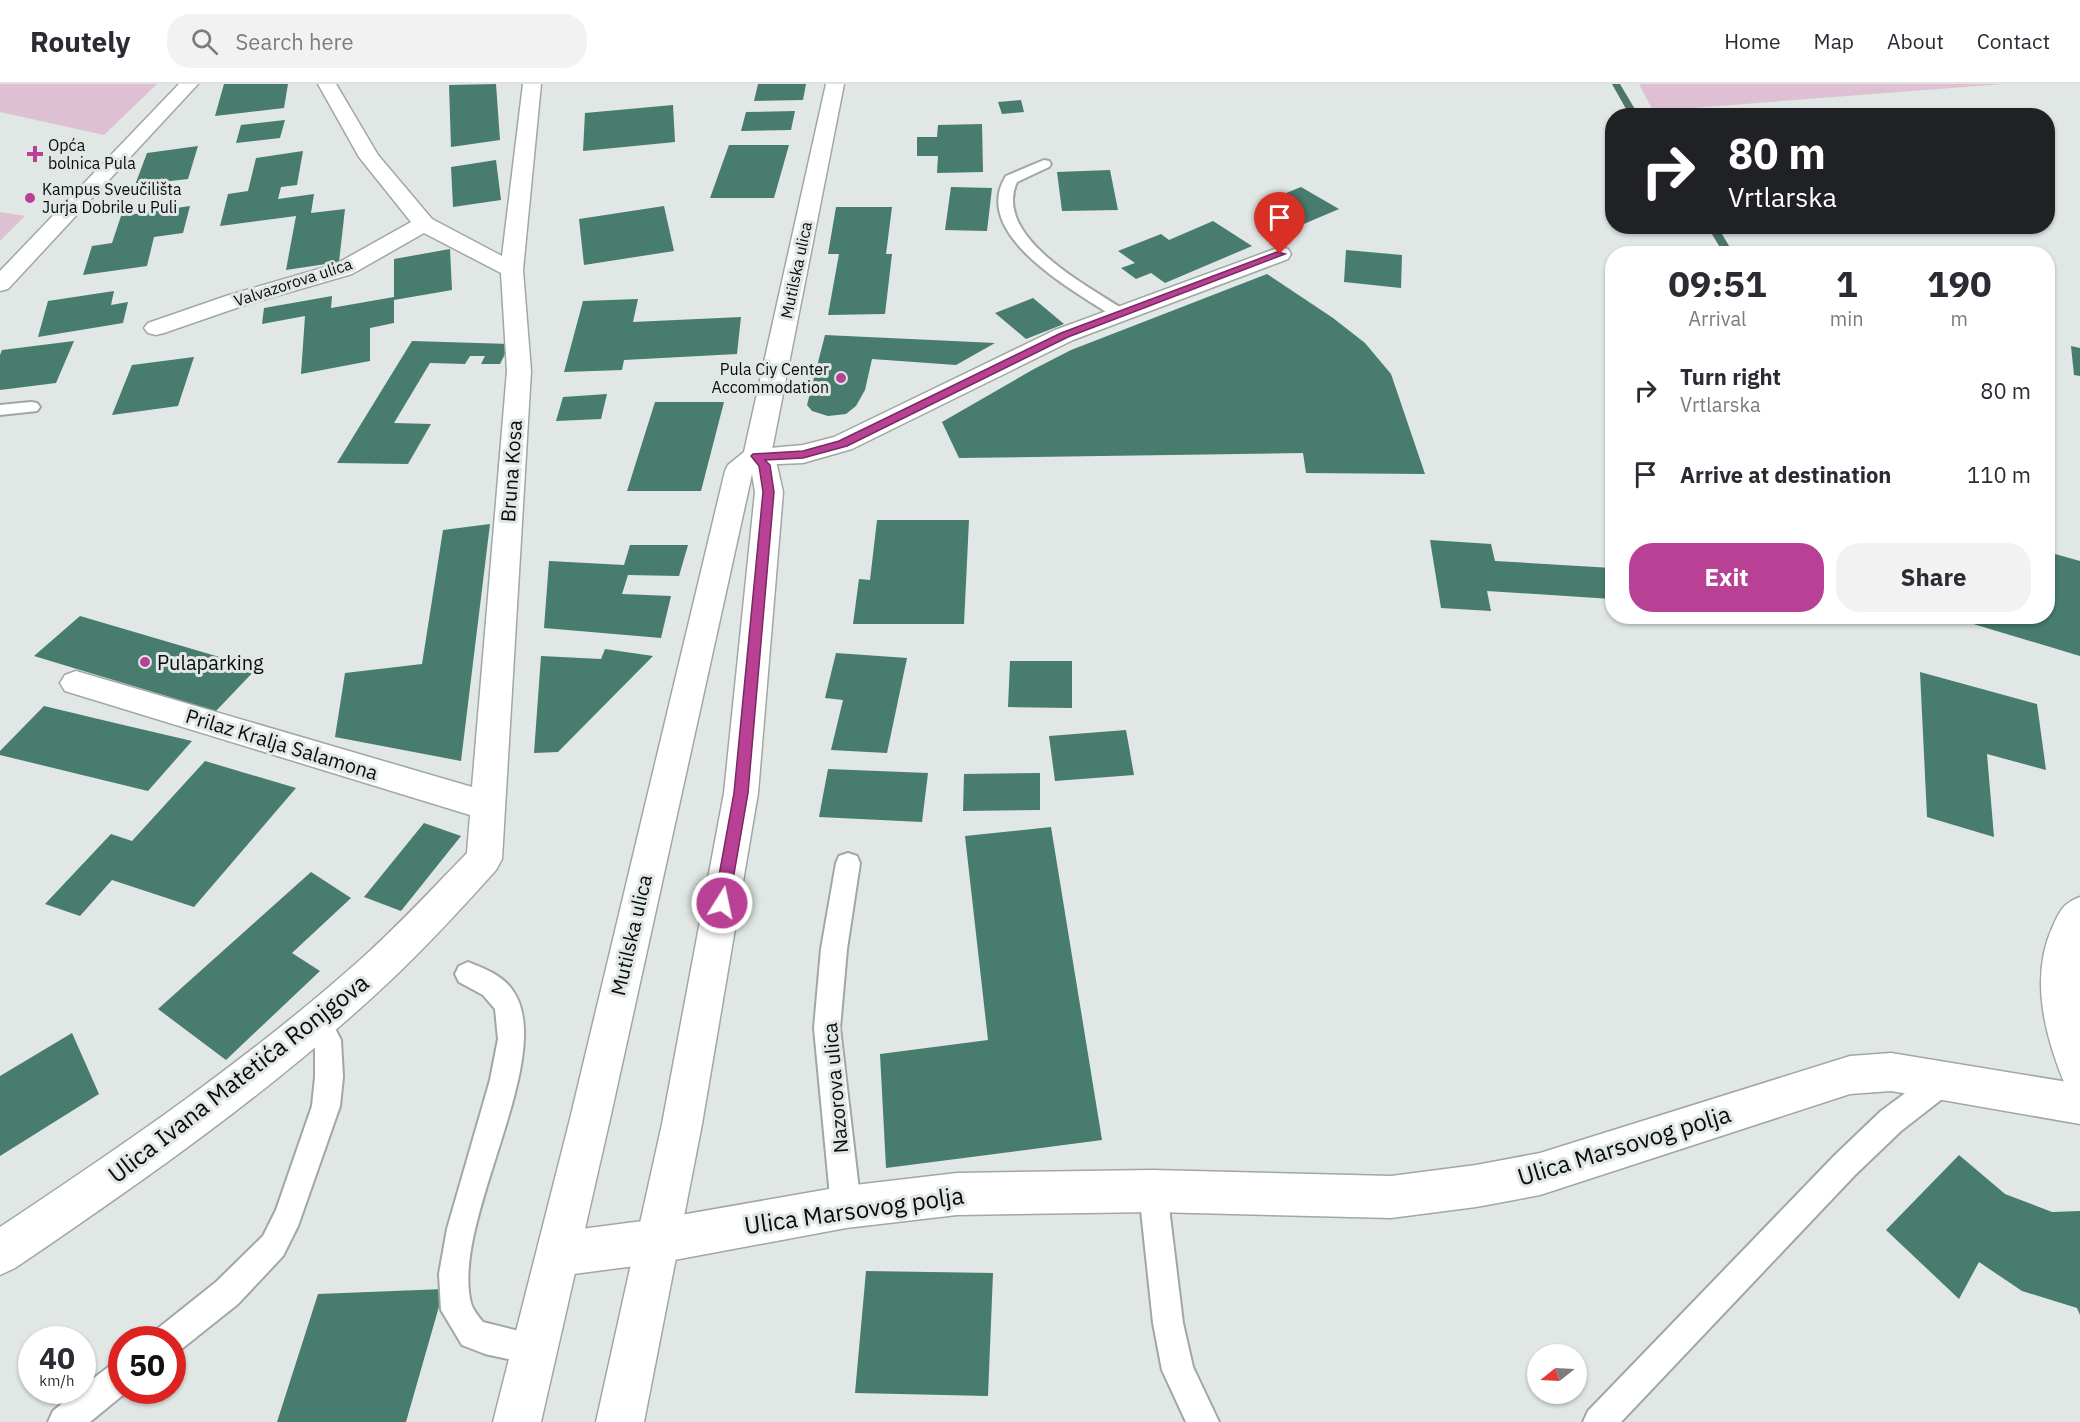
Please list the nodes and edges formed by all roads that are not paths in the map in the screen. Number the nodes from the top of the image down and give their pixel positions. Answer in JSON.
{"nodes":[{"id":1,"x":189,"y":84,"type":"edge"},
{"id":2,"x":327,"y":84,"type":"edge"},
{"id":3,"x":532,"y":84,"type":"edge"},
{"id":4,"x":835,"y":84,"type":"edge"},
{"id":5,"x":1044,"y":164,"type":"dead end"},
{"id":6,"x":424,"y":224,"type":"junction"},
{"id":7,"x":1280,"y":254,"type":"dead end"},
{"id":8,"x":512,"y":270,"type":"junction"},
{"id":9,"x":0,"y":284,"type":"edge"},
{"id":10,"x":1120,"y":314,"type":"junction"},
{"id":11,"x":156,"y":328,"type":"dead end"},
{"id":12,"x":31,"y":407,"type":"dead end"},
{"id":13,"x":0,"y":410,"type":"edge"},
{"id":14,"x":757,"y":456,"type":"junction"},
{"id":15,"x":76,"y":683,"type":"dead end"},
{"id":16,"x":488,"y":806,"type":"junction"},
{"id":17,"x":484,"y":859,"type":"joint"},
{"id":18,"x":848,"y":862,"type":"dead end"},
{"id":19,"x":2080,"y":913,"type":"edge"},
{"id":20,"x":468,"y":974,"type":"dead end"},
{"id":21,"x":317,"y":1020,"type":"junction"},
{"id":22,"x":2080,"y":1073,"type":"edge"},
{"id":23,"x":1945,"y":1080,"type":"junction"},
{"id":24,"x":2080,"y":1104,"type":"edge"},
{"id":25,"x":1153,"y":1191,"type":"junction"},
{"id":26,"x":846,"y":1207,"type":"junction"},
{"id":27,"x":658,"y":1241,"type":"junction"},
{"id":28,"x":0,"y":1252,"type":"edge"},
{"id":29,"x":558,"y":1254,"type":"junction"},
{"id":30,"x":186,"y":1326,"type":"edge"},
{"id":31,"x":535,"y":1349,"type":"junction"},
{"id":32,"x":108,"y":1387,"type":"edge"},
{"id":33,"x":64,"y":1422,"type":"edge"},
{"id":34,"x":517,"y":1422,"type":"edge"},
{"id":35,"x":620,"y":1422,"type":"edge"},
{"id":36,"x":1203,"y":1422,"type":"edge"},
{"id":37,"x":1599,"y":1422,"type":"edge"}],
"edges":[{"from":1,"to":9,"type":"street"},
{"from":2,"to":6,"type":"street"},
{"from":3,"to":8,"type":"street","name":"Bruna Kosa"},
{"from":4,"to":14,"type":"street","name":"Mutilska ulica"},
{"from":5,"to":10,"type":"lane"},
{"from":6,"to":8,"type":"street"},
{"from":6,"to":11,"type":"street","name":"Valvazorova ulica"},
{"from":7,"to":10,"type":"street"},
{"from":8,"to":16,"type":"street","name":"Bruna Kosa"},
{"from":10,"to":14,"type":"street"},
{"from":12,"to":13,"type":"lane"},
{"from":14,"to":27,"type":"street"},
{"from":14,"to":29,"type":"street","name":"Mutilska ulica"},
{"from":15,"to":16,"type":"street","name":"Prilaz Kralja Salamona"},
{"from":16,"to":17,"type":"street","name":"Bruna Kosa"},
{"from":17,"to":21,"type":"street","name":"Ulica Ivana Matetića Ronjgova"},
{"from":18,"to":26,"type":"lane","name":"Nazorova ulica"},
{"from":19,"to":22,"type":"street"},
{"from":20,"to":31,"type":"lane"},
{"from":21,"to":28,"type":"street","name":"Ulica Ivana Matetića Ronjgova"},
{"from":21,"to":30,"type":"lane"},
{"from":23,"to":24,"type":"street","name":"Ulica Marsovog polja"},
{"from":23,"to":25,"type":"street","name":"Ulica Marsovog polja"},
{"from":23,"to":37,"type":"lane"},
{"from":25,"to":26,"type":"street","name":"Ulica Marsovog polja"},
{"from":25,"to":36,"type":"lane"},
{"from":26,"to":27,"type":"street","name":"Ulica Marsovog polja"},
{"from":27,"to":29,"type":"street","name":"Ulica Marsovog polja"},
{"from":27,"to":35,"type":"street"},
{"from":29,"to":31,"type":"street","name":"Mutilska ulica"},
{"from":31,"to":34,"type":"street","name":"Mutilska ulica"},
{"from":32,"to":33,"type":"lane"}]}
